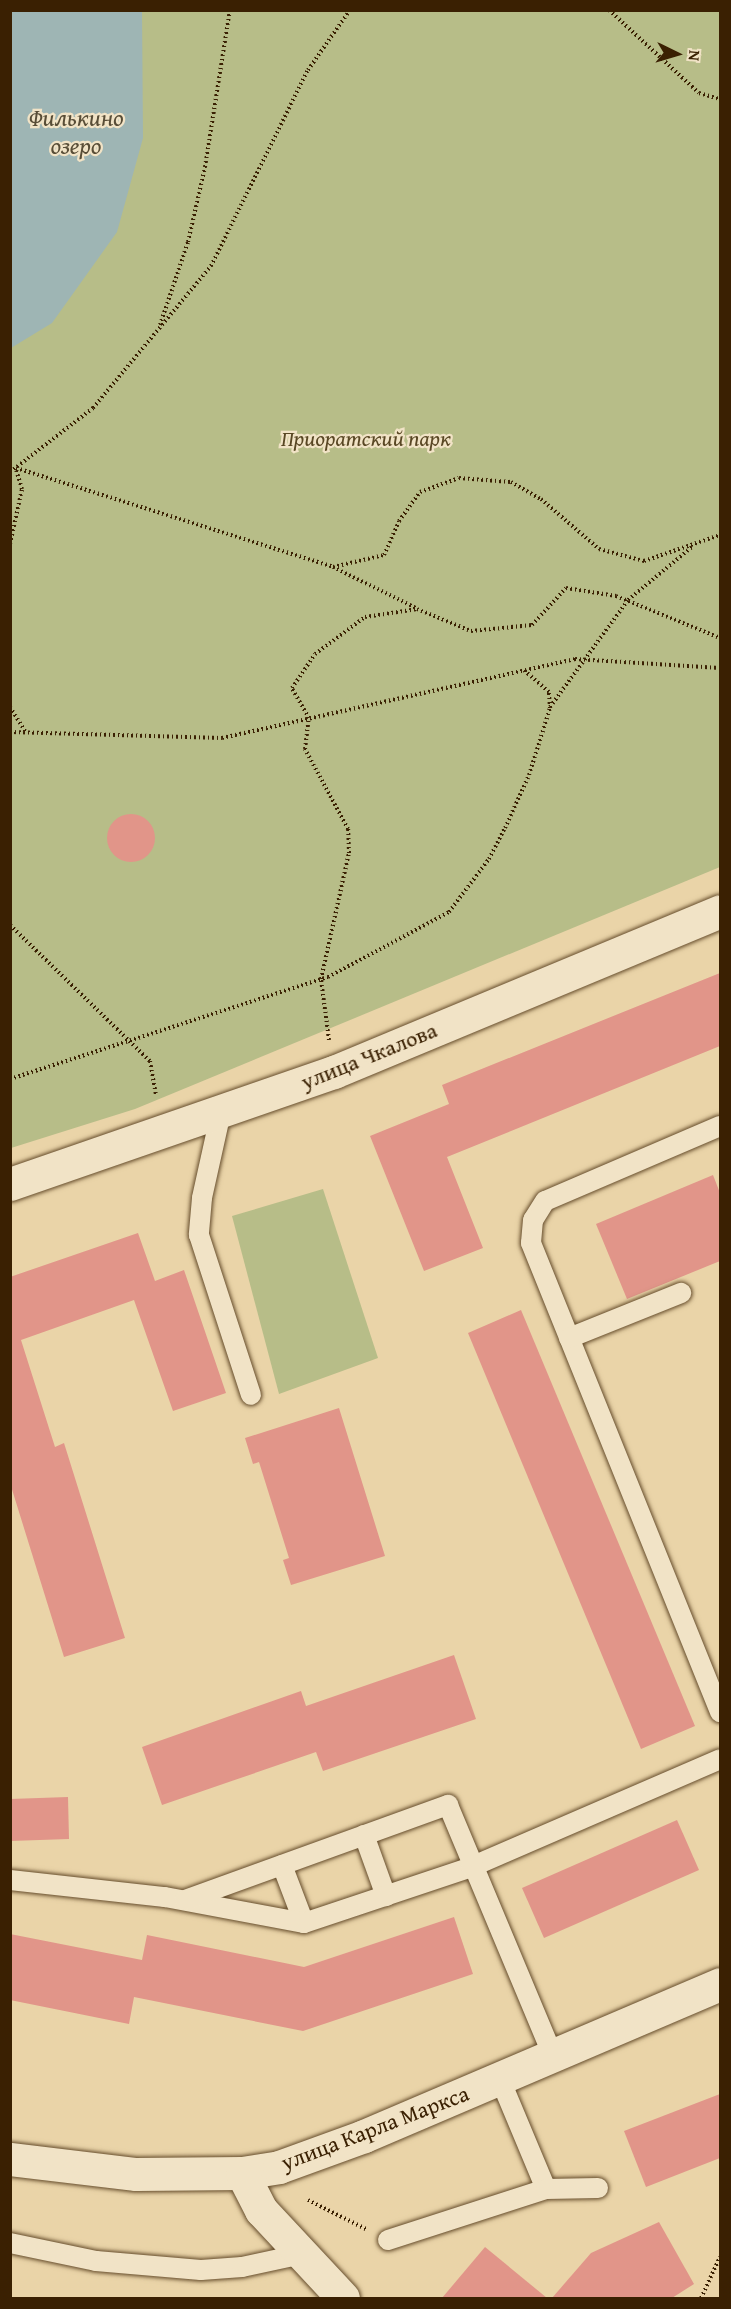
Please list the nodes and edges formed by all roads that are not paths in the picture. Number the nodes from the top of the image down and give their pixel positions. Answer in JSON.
{"nodes":[{"id":1,"x":720,"y":911,"type":"edge"},
{"id":2,"x":221,"y":1112,"type":"junction"},
{"id":3,"x":720,"y":1126,"type":"edge"},
{"id":4,"x":10,"y":1184,"type":"edge"},
{"id":5,"x":681,"y":1293,"type":"dead end"},
{"id":6,"x":569,"y":1338,"type":"junction"},
{"id":7,"x":251,"y":1395,"type":"dead end"},
{"id":8,"x":720,"y":1712,"type":"edge"},
{"id":9,"x":720,"y":1760,"type":"edge"},
{"id":10,"x":364,"y":1835,"type":"junction"},
{"id":11,"x":282,"y":1865,"type":"junction"},
{"id":12,"x":471,"y":1867,"type":"junction"},
{"id":13,"x":10,"y":1880,"type":"edge"},
{"id":14,"x":386,"y":1896,"type":"junction"},
{"id":15,"x":183,"y":1900,"type":"junction"},
{"id":16,"x":304,"y":1923,"type":"junction"},
{"id":17,"x":720,"y":1984,"type":"edge"},
{"id":18,"x":553,"y":2056,"type":"junction"},
{"id":19,"x":500,"y":2079,"type":"junction"},
{"id":20,"x":10,"y":2159,"type":"edge"},
{"id":21,"x":242,"y":2173,"type":"junction"},
{"id":22,"x":598,"y":2188,"type":"dead end"},
{"id":23,"x":546,"y":2189,"type":"junction"},
{"id":24,"x":388,"y":2240,"type":"road end"},
{"id":25,"x":10,"y":2243,"type":"edge"},
{"id":26,"x":298,"y":2255,"type":"junction"},
{"id":27,"x":343,"y":2298,"type":"edge"}],
"edges":[{"from":1,"to":2,"type":"street","name":"улица Чкалова"},
{"from":2,"to":4,"type":"street","name":"улица Чкалова"},
{"from":2,"to":7,"type":"lane"},
{"from":3,"to":6,"type":"lane"},
{"from":5,"to":6,"type":"lane"},
{"from":6,"to":8,"type":"lane"},
{"from":9,"to":12,"type":"lane"},
{"from":10,"to":11,"type":"lane"},
{"from":10,"to":12,"type":"lane"},
{"from":10,"to":14,"type":"lane"},
{"from":11,"to":15,"type":"lane"},
{"from":11,"to":16,"type":"lane"},
{"from":12,"to":14,"type":"lane"},
{"from":12,"to":18,"type":"lane"},
{"from":13,"to":15,"type":"lane"},
{"from":14,"to":16,"type":"lane"},
{"from":15,"to":16,"type":"lane"},
{"from":17,"to":18,"type":"street","name":"улица Карла Маркса"},
{"from":18,"to":19,"type":"street","name":"улица Карла Маркса"},
{"from":19,"to":21,"type":"street","name":"улица Карла Маркса"},
{"from":19,"to":23,"type":"lane"},
{"from":20,"to":21,"type":"street","name":"улица Карла Маркса"},
{"from":21,"to":26,"type":"street"},
{"from":22,"to":23,"type":"lane"},
{"from":23,"to":24,"type":"lane"},
{"from":25,"to":26,"type":"lane"},
{"from":26,"to":27,"type":"street"}]}
